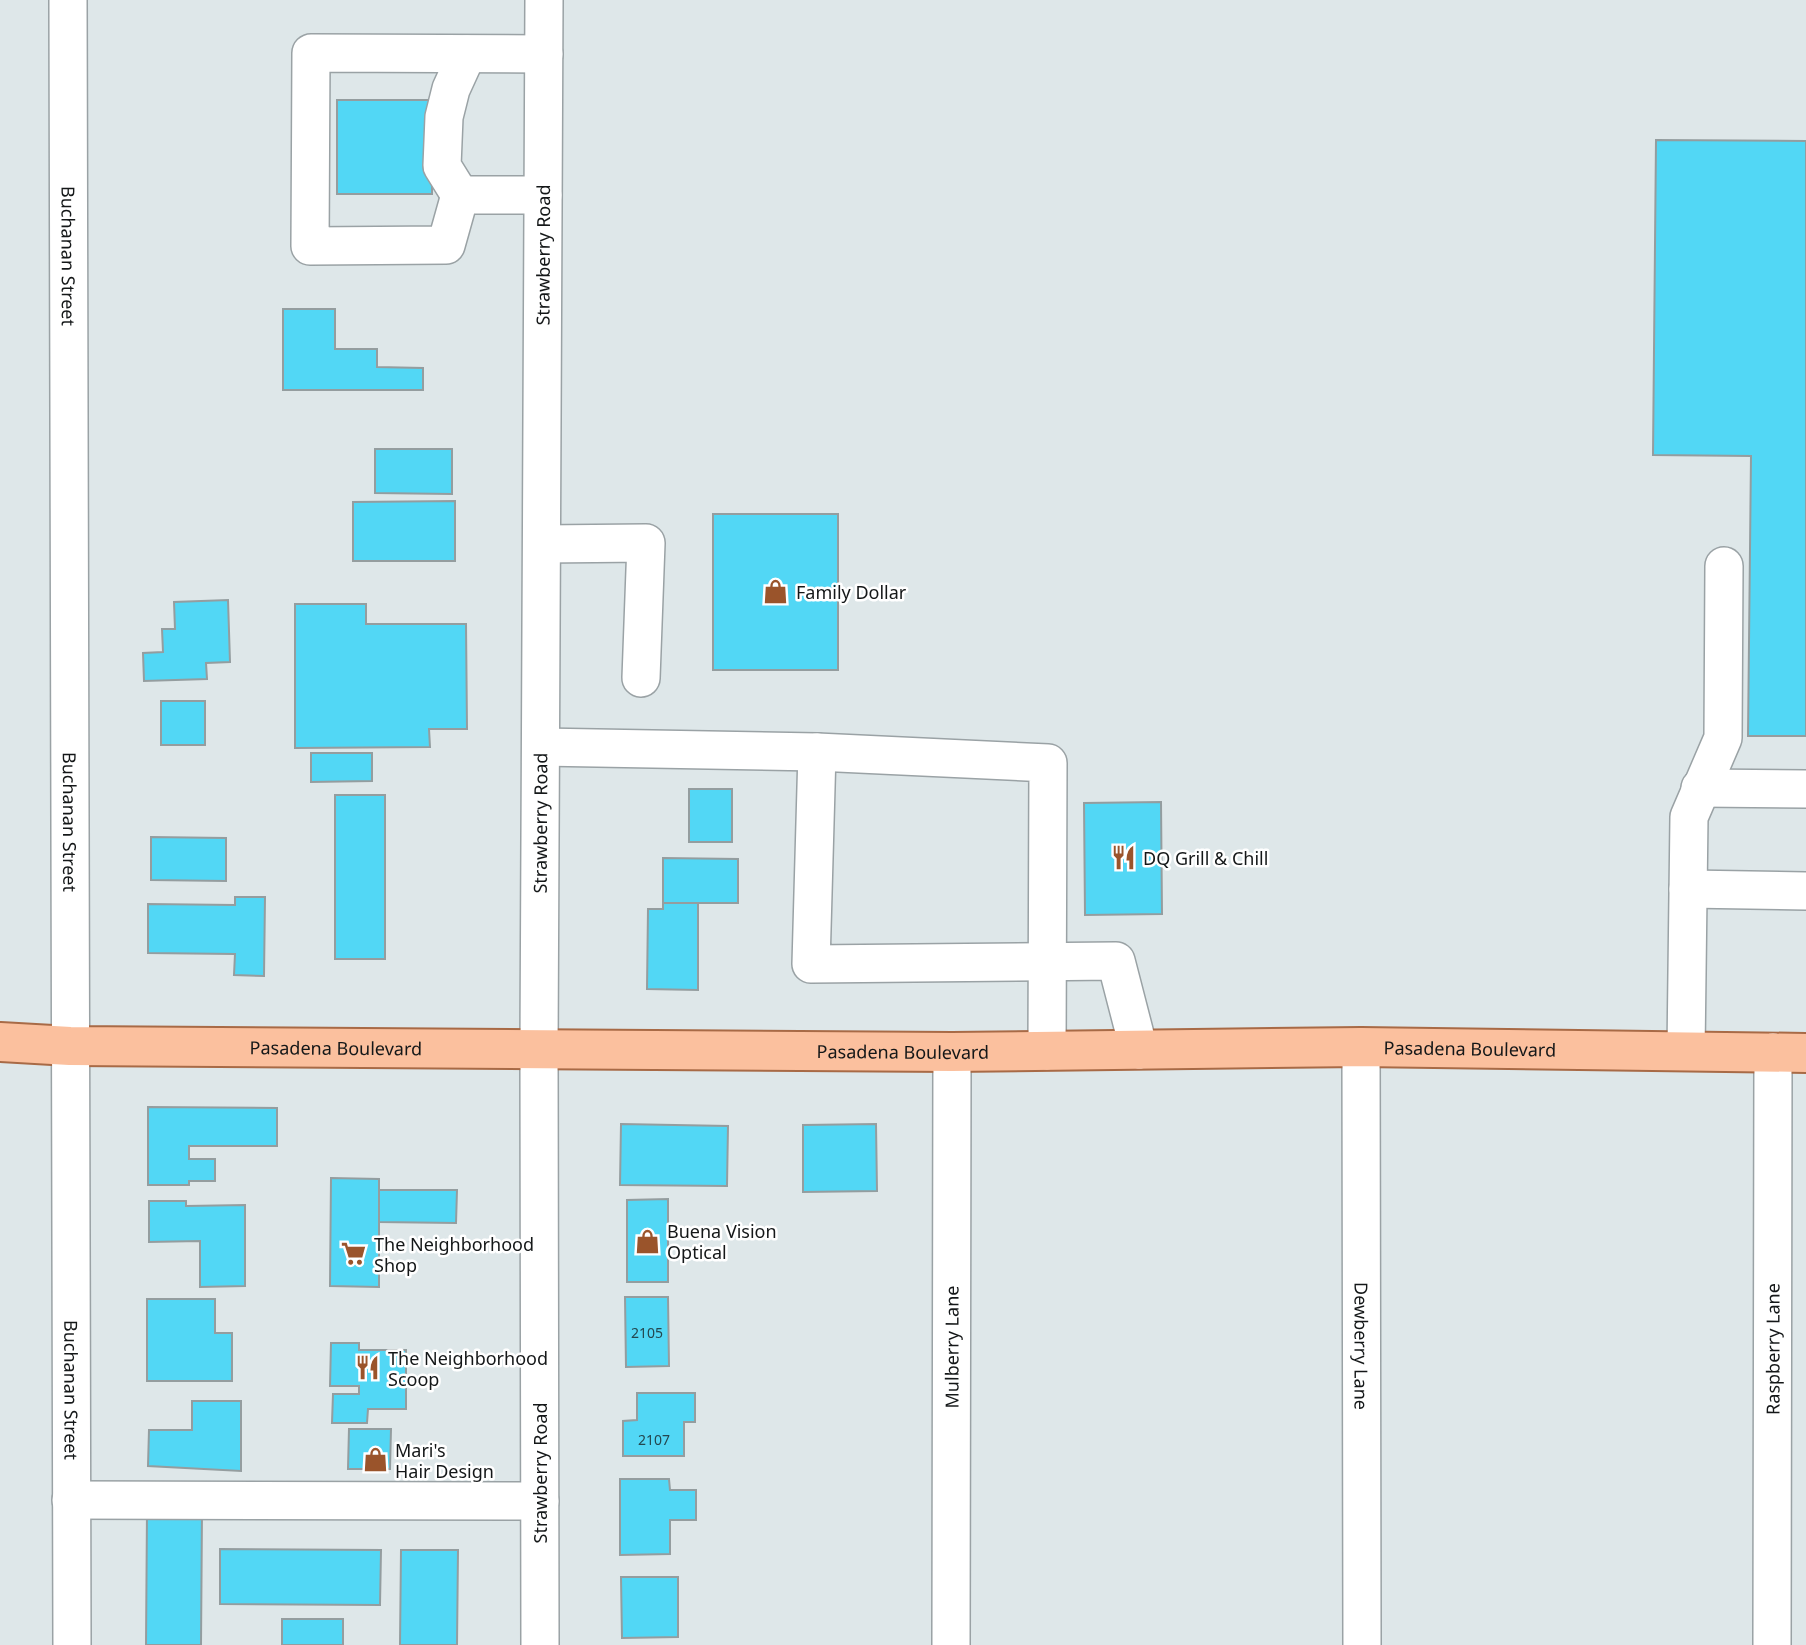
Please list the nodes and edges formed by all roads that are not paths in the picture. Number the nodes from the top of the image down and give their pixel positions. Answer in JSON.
{"nodes":[{"id":1,"x":68,"y":0,"type":"edge"},
{"id":2,"x":544,"y":0,"type":"edge"},
{"id":3,"x":467,"y":54,"type":"junction"},
{"id":4,"x":544,"y":54,"type":"junction"},
{"id":5,"x":460,"y":195,"type":"junction"},
{"id":6,"x":544,"y":195,"type":"junction"},
{"id":7,"x":542,"y":544,"type":"junction"},
{"id":8,"x":1724,"y":566,"type":"dead end"},
{"id":9,"x":641,"y":678,"type":"dead end"},
{"id":10,"x":541,"y":747,"type":"junction"},
{"id":11,"x":817,"y":752,"type":"junction"},
{"id":12,"x":1700,"y":788,"type":"junction"},
{"id":13,"x":1806,"y":789,"type":"edge"},
{"id":14,"x":1688,"y":889,"type":"junction"},
{"id":15,"x":1806,"y":891,"type":"edge"},
{"id":16,"x":1049,"y":964,"type":"junction"},
{"id":17,"x":0,"y":1042,"type":"edge"},
{"id":18,"x":70,"y":1046,"type":"junction"},
{"id":19,"x":1361,"y":1046,"type":"junction"},
{"id":20,"x":539,"y":1049,"type":"junction"},
{"id":21,"x":1139,"y":1050,"type":"junction"},
{"id":22,"x":1047,"y":1051,"type":"junction"},
{"id":23,"x":1686,"y":1051,"type":"junction"},
{"id":24,"x":952,"y":1052,"type":"junction"},
{"id":25,"x":1789,"y":1052,"type":"edge"},
{"id":26,"x":71,"y":1500,"type":"junction"},
{"id":27,"x":540,"y":1501,"type":"junction"},
{"id":28,"x":72,"y":1645,"type":"edge"},
{"id":29,"x":540,"y":1645,"type":"edge"},
{"id":30,"x":951,"y":1645,"type":"edge"},
{"id":31,"x":1362,"y":1645,"type":"edge"},
{"id":32,"x":1772,"y":1645,"type":"edge"}],
"edges":[{"from":1,"to":18,"type":"street","name":"Buchanan Street"},
{"from":2,"to":4,"type":"street","name":"Strawberry Road"},
{"from":3,"to":4,"type":"street"},
{"from":3,"to":5,"type":"street"},
{"from":3,"to":5,"type":"street"},
{"from":4,"to":6,"type":"street","name":"Strawberry Road"},
{"from":5,"to":6,"type":"street"},
{"from":6,"to":7,"type":"street","name":"Strawberry Road"},
{"from":7,"to":9,"type":"street"},
{"from":7,"to":10,"type":"street","name":"Strawberry Road"},
{"from":8,"to":12,"type":"street"},
{"from":10,"to":11,"type":"street"},
{"from":10,"to":20,"type":"street","name":"Strawberry Road"},
{"from":11,"to":16,"type":"street"},
{"from":11,"to":16,"type":"street"},
{"from":12,"to":13,"type":"street"},
{"from":12,"to":14,"type":"street"},
{"from":14,"to":15,"type":"street"},
{"from":14,"to":23,"type":"street"},
{"from":16,"to":21,"type":"street"},
{"from":16,"to":22,"type":"street"},
{"from":17,"to":18,"type":"main road","name":"Pasadena Boulevard"},
{"from":18,"to":20,"type":"main road","name":"Pasadena Boulevard"},
{"from":18,"to":26,"type":"street","name":"Buchanan Street"},
{"from":19,"to":21,"type":"main road","name":"Pasadena Boulevard"},
{"from":19,"to":23,"type":"main road","name":"Pasadena Boulevard"},
{"from":19,"to":31,"type":"street","name":"Dewberry Lane"},
{"from":20,"to":24,"type":"main road","name":"Pasadena Boulevard"},
{"from":20,"to":27,"type":"street","name":"Strawberry Road"},
{"from":21,"to":22,"type":"main road","name":"Pasadena Boulevard"},
{"from":22,"to":24,"type":"main road","name":"Pasadena Boulevard"},
{"from":23,"to":25,"type":"main road","name":"Pasadena Boulevard"},
{"from":24,"to":30,"type":"street","name":"Mulberry Lane"},
{"from":25,"to":32,"type":"street","name":"Raspberry Lane"},
{"from":26,"to":27,"type":"street"},
{"from":26,"to":28,"type":"street","name":"Buchanan Street"},
{"from":27,"to":29,"type":"street","name":"Strawberry Road"}]}
